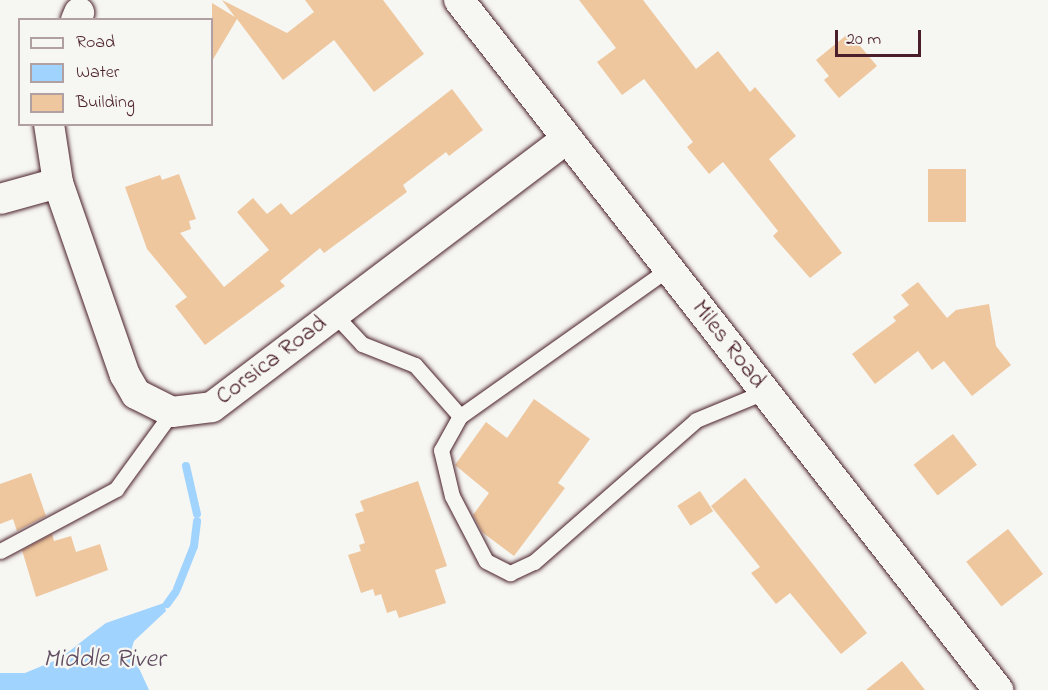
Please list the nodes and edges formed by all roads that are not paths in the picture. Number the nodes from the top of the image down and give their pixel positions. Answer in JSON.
{"nodes":[{"id":1,"x":459,"y":0,"type":"edge"},
{"id":2,"x":49,"y":126,"type":"edge"},
{"id":3,"x":566,"y":138,"type":"junction"},
{"id":4,"x":57,"y":183,"type":"junction"},
{"id":5,"x":0,"y":199,"type":"edge"},
{"id":6,"x":668,"y":269,"type":"junction"},
{"id":7,"x":335,"y":315,"type":"junction"},
{"id":8,"x":764,"y":392,"type":"junction"},
{"id":9,"x":172,"y":412,"type":"junction"},
{"id":10,"x":460,"y":416,"type":"junction"},
{"id":11,"x":0,"y":551,"type":"edge"},
{"id":12,"x":998,"y":690,"type":"edge"}],
"edges":[{"from":1,"to":3,"type":"street","name":"Miles Road"},
{"from":2,"to":4,"type":"street"},
{"from":3,"to":6,"type":"street","name":"Miles Road"},
{"from":3,"to":7,"type":"street","name":"Corsica Road"},
{"from":4,"to":5,"type":"street"},
{"from":4,"to":9,"type":"street"},
{"from":6,"to":8,"type":"street","name":"Miles Road"},
{"from":6,"to":10,"type":"lane"},
{"from":7,"to":9,"type":"street","name":"Corsica Road"},
{"from":7,"to":10,"type":"lane"},
{"from":8,"to":10,"type":"lane"},
{"from":8,"to":12,"type":"street","name":"Miles Road"},
{"from":9,"to":11,"type":"lane"}]}
